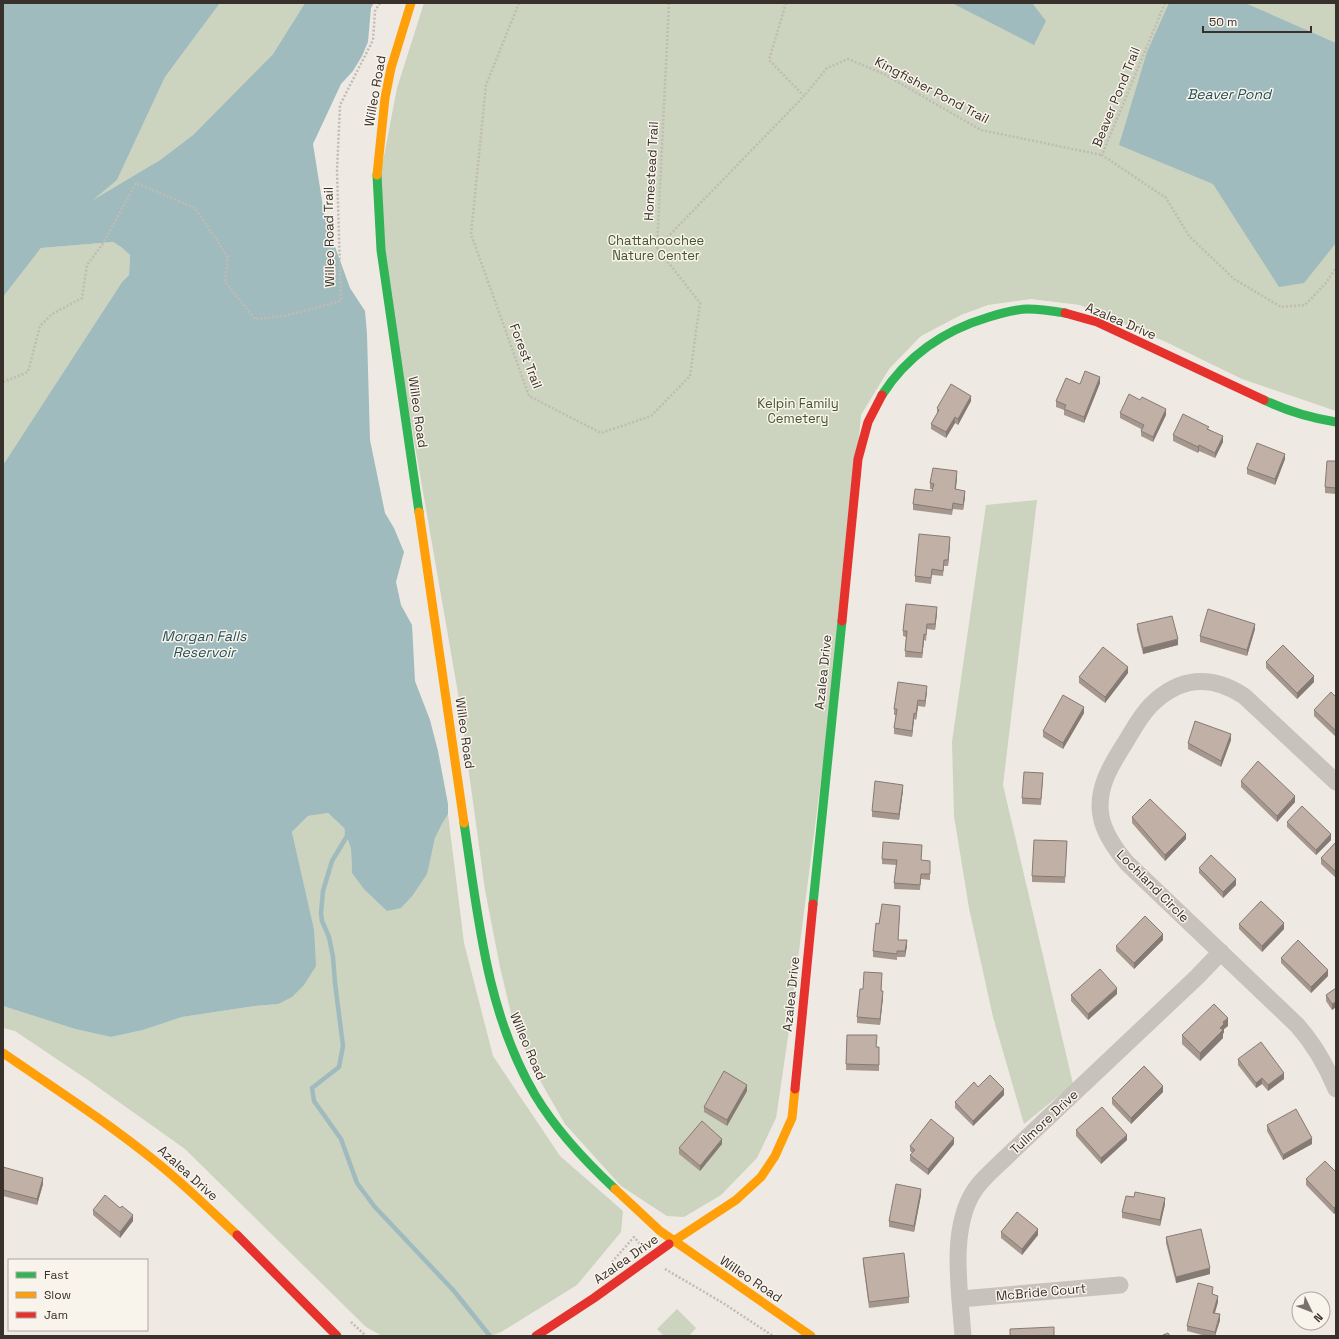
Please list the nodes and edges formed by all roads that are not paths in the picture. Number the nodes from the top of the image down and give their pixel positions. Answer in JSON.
{"nodes":[{"id":1,"x":411,"y":3,"type":"edge"},
{"id":2,"x":1336,"y":422,"type":"edge"},
{"id":3,"x":1336,"y":782,"type":"edge"},
{"id":4,"x":1221,"y":952,"type":"junction"},
{"id":5,"x":3,"y":1053,"type":"edge"},
{"id":6,"x":1336,"y":1089,"type":"edge"},
{"id":7,"x":674,"y":1242,"type":"junction"},
{"id":8,"x":1120,"y":1285,"type":"dead end"},
{"id":9,"x":961,"y":1299,"type":"junction"},
{"id":10,"x":337,"y":1336,"type":"edge"},
{"id":11,"x":536,"y":1336,"type":"edge"},
{"id":12,"x":811,"y":1336,"type":"edge"},
{"id":13,"x":963,"y":1336,"type":"edge"}],
"edges":[{"from":1,"to":7,"type":"street","name":"Willeo Road"},
{"from":2,"to":7,"type":"street","name":"Azalea Drive"},
{"from":3,"to":4,"type":"street","name":"Lochland Circle"},
{"from":4,"to":6,"type":"street","name":"Lochland Circle"},
{"from":4,"to":9,"type":"street","name":"Tullmore Drive"},
{"from":5,"to":10,"type":"street","name":"Azalea Drive"},
{"from":7,"to":11,"type":"street","name":"Azalea Drive"},
{"from":7,"to":12,"type":"street","name":"Willeo Road"},
{"from":8,"to":9,"type":"street","name":"McBride Court"},
{"from":9,"to":13,"type":"street","name":"Tullmore Drive"}]}
